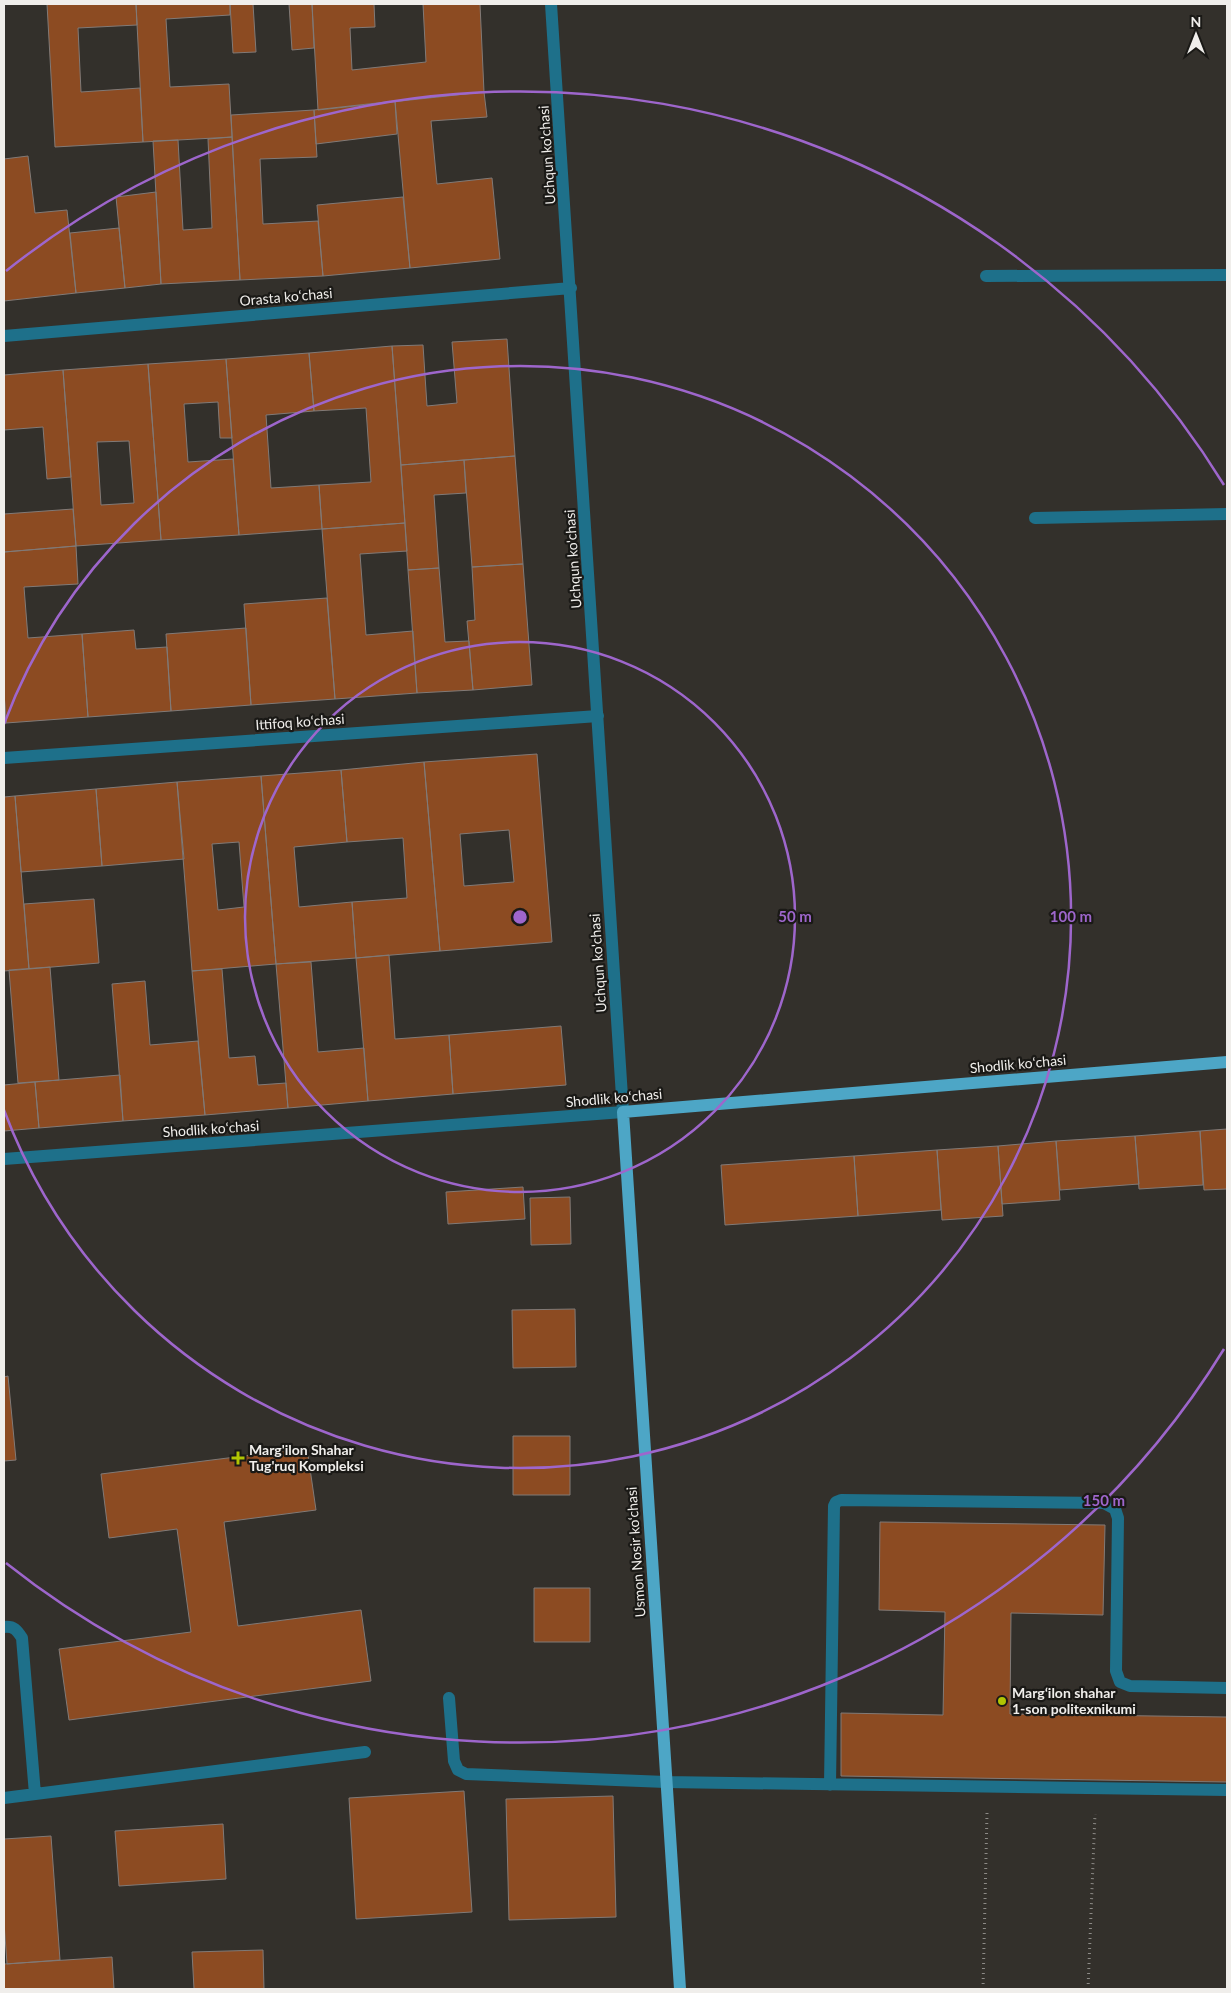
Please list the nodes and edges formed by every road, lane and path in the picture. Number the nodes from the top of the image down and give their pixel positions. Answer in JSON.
{"nodes":[{"id":1,"x":551,"y":4,"type":"edge"},
{"id":2,"x":1227,"y":275,"type":"edge"},
{"id":3,"x":986,"y":276,"type":"dead end"},
{"id":4,"x":571,"y":288,"type":"junction"},
{"id":5,"x":4,"y":336,"type":"edge"},
{"id":6,"x":1227,"y":514,"type":"edge"},
{"id":7,"x":1035,"y":518,"type":"dead end"},
{"id":8,"x":598,"y":716,"type":"junction"},
{"id":9,"x":4,"y":758,"type":"edge"},
{"id":10,"x":1227,"y":1062,"type":"edge"},
{"id":11,"x":623,"y":1112,"type":"junction"},
{"id":12,"x":4,"y":1160,"type":"edge"},
{"id":13,"x":4,"y":1627,"type":"edge"},
{"id":14,"x":1227,"y":1688,"type":"edge"},
{"id":15,"x":449,"y":1698,"type":"dead end"},
{"id":16,"x":365,"y":1752,"type":"dead end"},
{"id":17,"x":666,"y":1782,"type":"junction"},
{"id":18,"x":830,"y":1785,"type":"junction"},
{"id":19,"x":988,"y":1787,"type":"junction"},
{"id":20,"x":1096,"y":1788,"type":"junction"},
{"id":21,"x":1227,"y":1790,"type":"edge"},
{"id":22,"x":35,"y":1794,"type":"junction"},
{"id":23,"x":4,"y":1798,"type":"edge"},
{"id":24,"x":680,"y":1989,"type":"edge"},
{"id":25,"x":983,"y":1989,"type":"edge"},
{"id":26,"x":1088,"y":1989,"type":"edge"}],
"edges":[{"from":1,"to":4,"type":"street","name":"Uchqun ko'chasi"},
{"from":2,"to":3,"type":"street"},
{"from":4,"to":5,"type":"street","name":"Orasta koʻchasi"},
{"from":4,"to":8,"type":"street","name":"Uchqun ko'chasi"},
{"from":6,"to":7,"type":"street"},
{"from":8,"to":9,"type":"street","name":"Ittifoq koʻchasi"},
{"from":8,"to":11,"type":"street","name":"Uchqun ko'chasi"},
{"from":10,"to":11,"type":"main road","name":"Shodlik koʻchasi"},
{"from":11,"to":12,"type":"street","name":"Shodlik koʻchasi"},
{"from":11,"to":17,"type":"main road","name":"Usmon Nosir ko‘chasi"},
{"from":13,"to":22,"type":"street"},
{"from":14,"to":18,"type":"street"},
{"from":15,"to":17,"type":"street"},
{"from":16,"to":22,"type":"street"},
{"from":17,"to":18,"type":"street"},
{"from":17,"to":24,"type":"main road","name":"Usmon Nosir ko‘chasi"},
{"from":18,"to":19,"type":"street"},
{"from":19,"to":20,"type":"street"},
{"from":19,"to":25,"type":"path"},
{"from":20,"to":21,"type":"street"},
{"from":20,"to":26,"type":"path"},
{"from":22,"to":23,"type":"street"}]}
